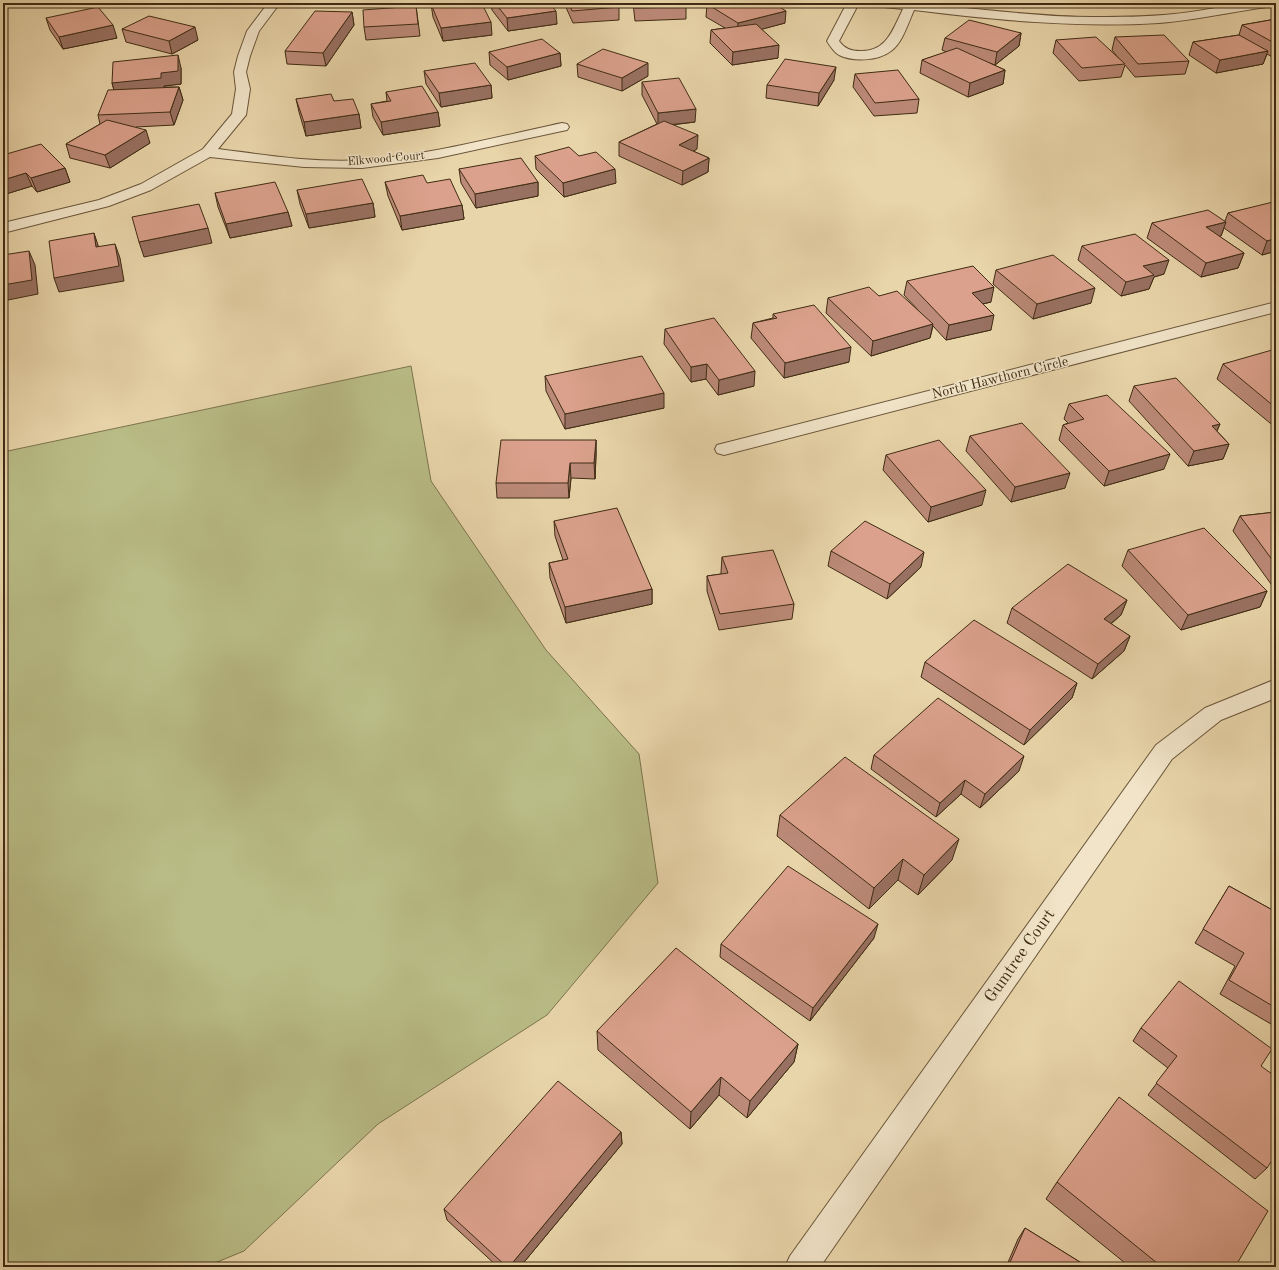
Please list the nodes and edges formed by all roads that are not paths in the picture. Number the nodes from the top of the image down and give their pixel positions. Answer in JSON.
{"nodes":[{"id":1,"x":274,"y":3,"type":"edge"},
{"id":2,"x":853,"y":3,"type":"edge"},
{"id":3,"x":884,"y":3,"type":"edge"},
{"id":4,"x":1260,"y":4,"type":"edge"},
{"id":5,"x":910,"y":6,"type":"junction"},
{"id":6,"x":562,"y":127,"type":"dead end"},
{"id":7,"x":208,"y":152,"type":"junction"},
{"id":8,"x":3,"y":228,"type":"edge"},
{"id":9,"x":1276,"y":308,"type":"edge"},
{"id":10,"x":724,"y":449,"type":"dead end"},
{"id":11,"x":1276,"y":688,"type":"edge"},
{"id":12,"x":801,"y":1267,"type":"edge"}],
"edges":[{"from":1,"to":7,"type":"street"},
{"from":2,"to":5,"type":"street"},
{"from":3,"to":5,"type":"street"},
{"from":4,"to":5,"type":"street"},
{"from":6,"to":7,"type":"street","name":"Elkwood Court"},
{"from":7,"to":8,"type":"street"},
{"from":9,"to":10,"type":"street","name":"North Hawthorn Circle"},
{"from":11,"to":12,"type":"street","name":"Gumtree Court"}]}
